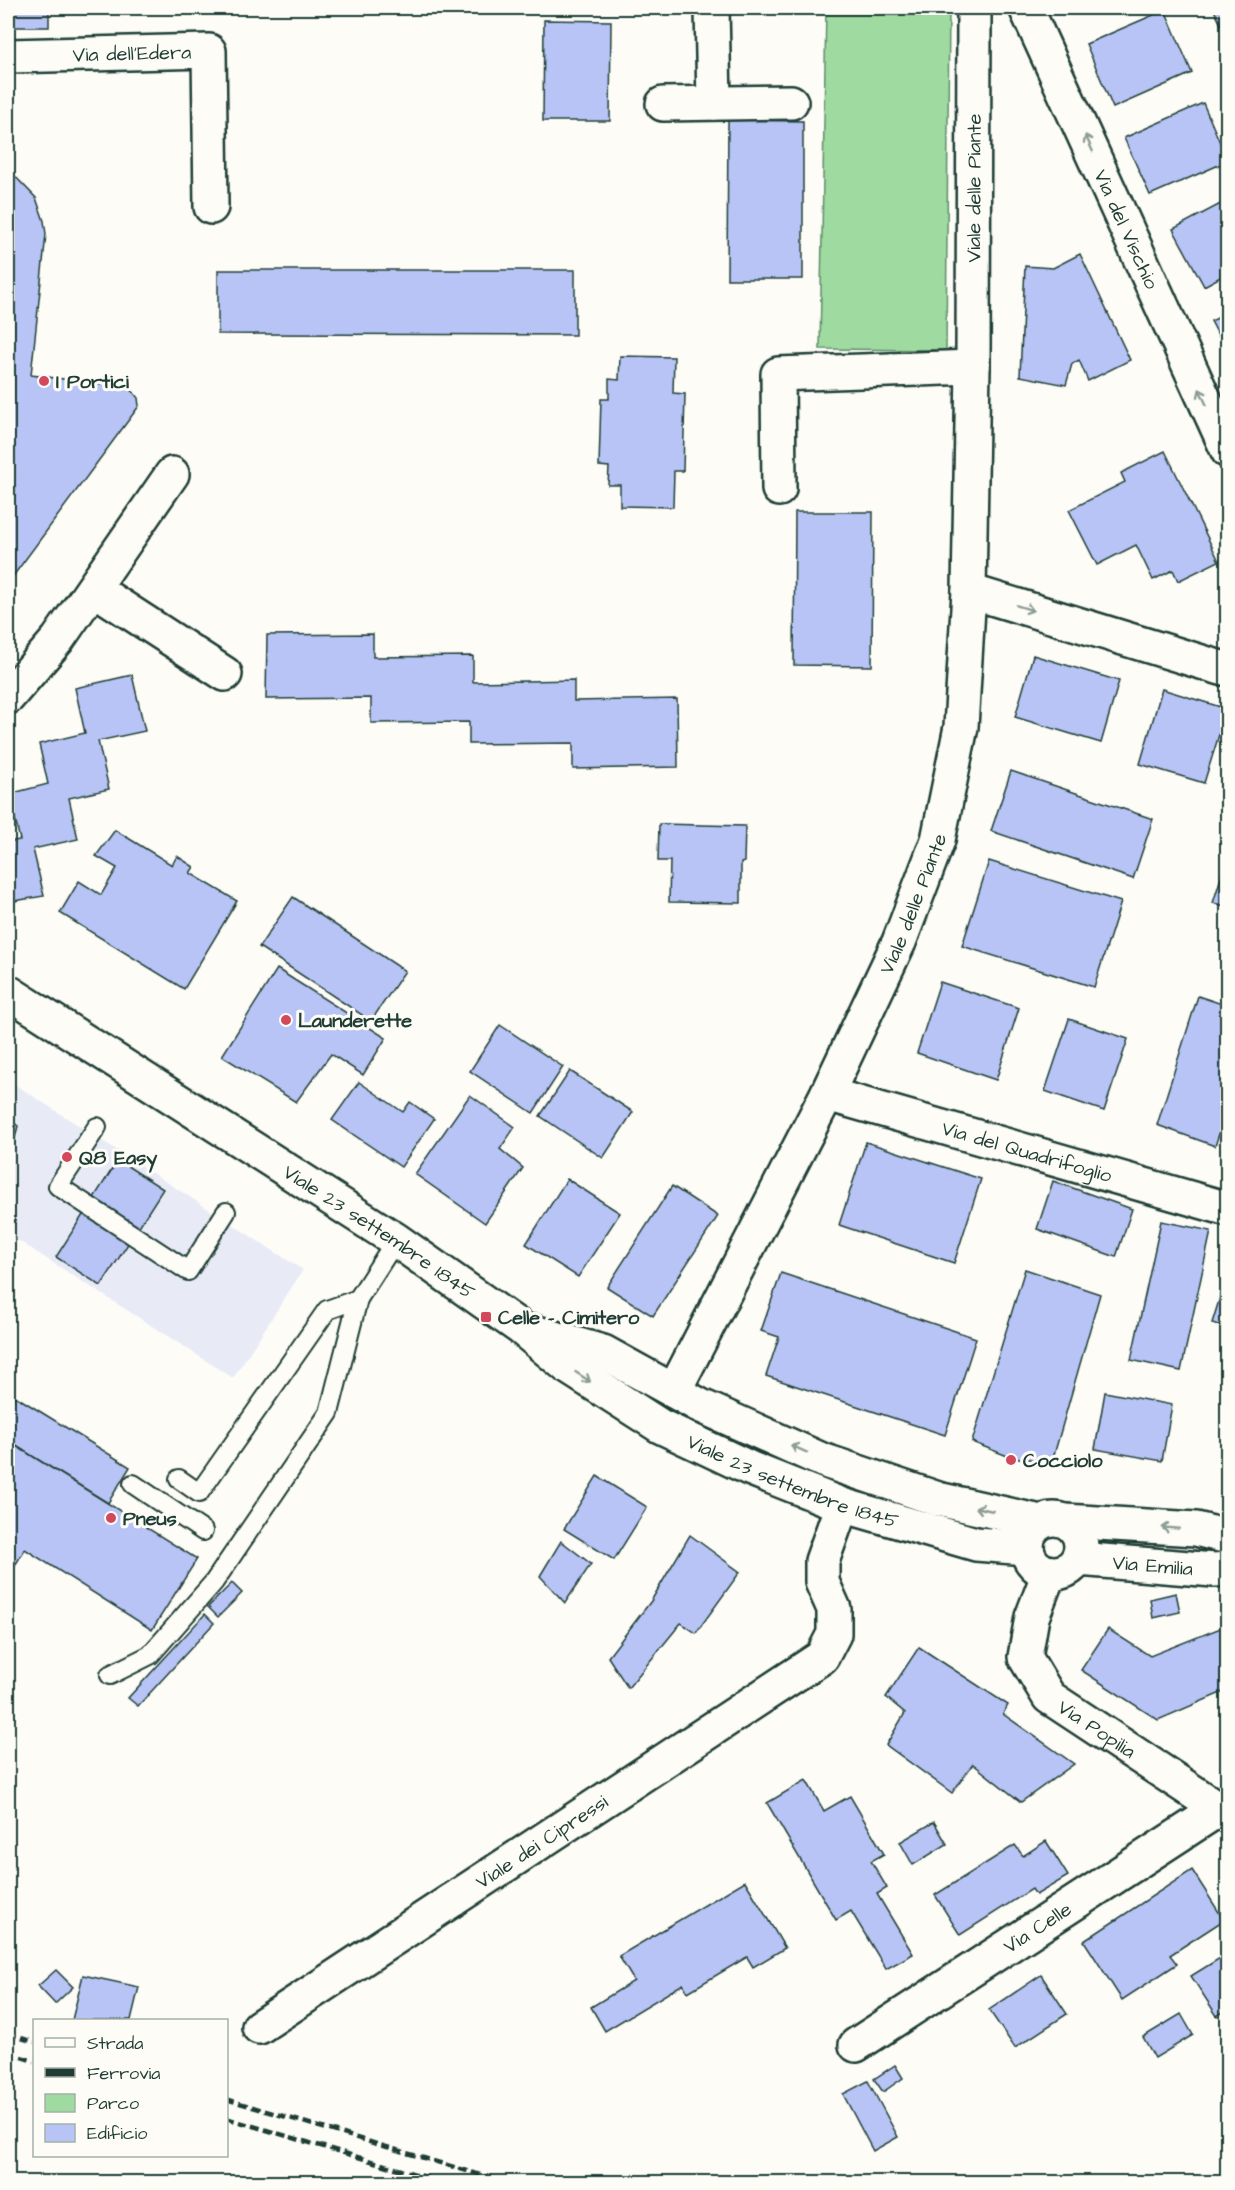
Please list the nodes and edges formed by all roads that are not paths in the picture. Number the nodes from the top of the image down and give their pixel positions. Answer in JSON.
{"nodes":[{"id":1,"x":712,"y":8,"type":"edge"},
{"id":2,"x":974,"y":8,"type":"edge"},
{"id":3,"x":1026,"y":8,"type":"edge"},
{"id":4,"x":8,"y":56,"type":"edge"},
{"id":5,"x":791,"y":102,"type":"dead end"},
{"id":6,"x":714,"y":103,"type":"junction"},
{"id":7,"x":663,"y":104,"type":"dead end"},
{"id":8,"x":211,"y":207,"type":"dead end"},
{"id":9,"x":973,"y":367,"type":"junction"},
{"id":10,"x":1227,"y":451,"type":"edge"},
{"id":11,"x":172,"y":474,"type":"dead end"},
{"id":12,"x":779,"y":489,"type":"dead end"},
{"id":13,"x":94,"y":589,"type":"junction"},
{"id":14,"x":969,"y":591,"type":"junction"},
{"id":15,"x":1227,"y":667,"type":"edge"},
{"id":16,"x":225,"y":674,"type":"dead end"},
{"id":17,"x":8,"y":697,"type":"edge"},
{"id":18,"x":8,"y":992,"type":"edge"},
{"id":19,"x":827,"y":1094,"type":"junction"},
{"id":20,"x":97,"y":1127,"type":"dead end"},
{"id":21,"x":1227,"y":1209,"type":"edge"},
{"id":22,"x":226,"y":1212,"type":"dead end"},
{"id":23,"x":396,"y":1240,"type":"junction"},
{"id":24,"x":358,"y":1299,"type":"junction"},
{"id":25,"x":520,"y":1328,"type":"junction"},
{"id":26,"x":674,"y":1391,"type":"junction"},
{"id":27,"x":179,"y":1479,"type":"dead end"},
{"id":28,"x":134,"y":1484,"type":"dead end"},
{"id":29,"x":842,"y":1505,"type":"junction"},
{"id":30,"x":1044,"y":1530,"type":"junction"},
{"id":31,"x":202,"y":1531,"type":"dead end"},
{"id":32,"x":1227,"y":1537,"type":"edge"},
{"id":33,"x":1078,"y":1559,"type":"junction"},
{"id":34,"x":1227,"y":1569,"type":"edge"},
{"id":35,"x":1049,"y":1573,"type":"junction"},
{"id":36,"x":110,"y":1675,"type":"dead end"},
{"id":37,"x":1223,"y":1812,"type":"edge"},
{"id":38,"x":259,"y":2027,"type":"dead end"},
{"id":39,"x":856,"y":2045,"type":"dead end"}],
"edges":[{"from":1,"to":6,"type":"street"},
{"from":2,"to":9,"type":"street","name":"Viale delle Piante"},
{"from":10,"to":3,"type":"street","name":"Via del Vischio","one_way":true},
{"from":4,"to":8,"type":"street","name":"Via dell'Edera"},
{"from":5,"to":6,"type":"street"},
{"from":6,"to":7,"type":"street"},
{"from":9,"to":12,"type":"street"},
{"from":9,"to":14,"type":"street","name":"Viale delle Piante"},
{"from":11,"to":13,"type":"street"},
{"from":13,"to":16,"type":"street"},
{"from":13,"to":17,"type":"street"},
{"from":14,"to":15,"type":"street","one_way":true},
{"from":14,"to":19,"type":"street","name":"Viale delle Piante"},
{"from":18,"to":23,"type":"street","name":"Viale 23 settembre 1845"},
{"from":19,"to":21,"type":"street","name":"Via del Quadrifoglio"},
{"from":19,"to":26,"type":"street","name":"Viale delle Piante"},
{"from":20,"to":22,"type":"lane"},
{"from":23,"to":24,"type":"lane"},
{"from":23,"to":25,"type":"street","name":"Viale 23 settembre 1845"},
{"from":24,"to":27,"type":"lane"},
{"from":24,"to":36,"type":"lane"},
{"from":25,"to":26,"type":"street","name":"Viale 23 settembre 1845"},
{"from":25,"to":29,"type":"street","name":"Viale 23 settembre 1845","one_way":true},
{"from":30,"to":26,"type":"street","name":"Viale 23 settembre 1845","one_way":true},
{"from":28,"to":31,"type":"lane"},
{"from":29,"to":30,"type":"street","name":"Viale 23 settembre 1845"},
{"from":29,"to":38,"type":"street","name":"Viale dei Cipressi"},
{"from":32,"to":30,"type":"street","one_way":true},
{"from":30,"to":33,"type":"street"},
{"from":30,"to":35,"type":"street"},
{"from":33,"to":34,"type":"street","name":"Via Emilia"},
{"from":33,"to":35,"type":"street"},
{"from":35,"to":37,"type":"street","name":"Via Popilia"},
{"from":37,"to":39,"type":"street","name":"Via Celle"}]}
